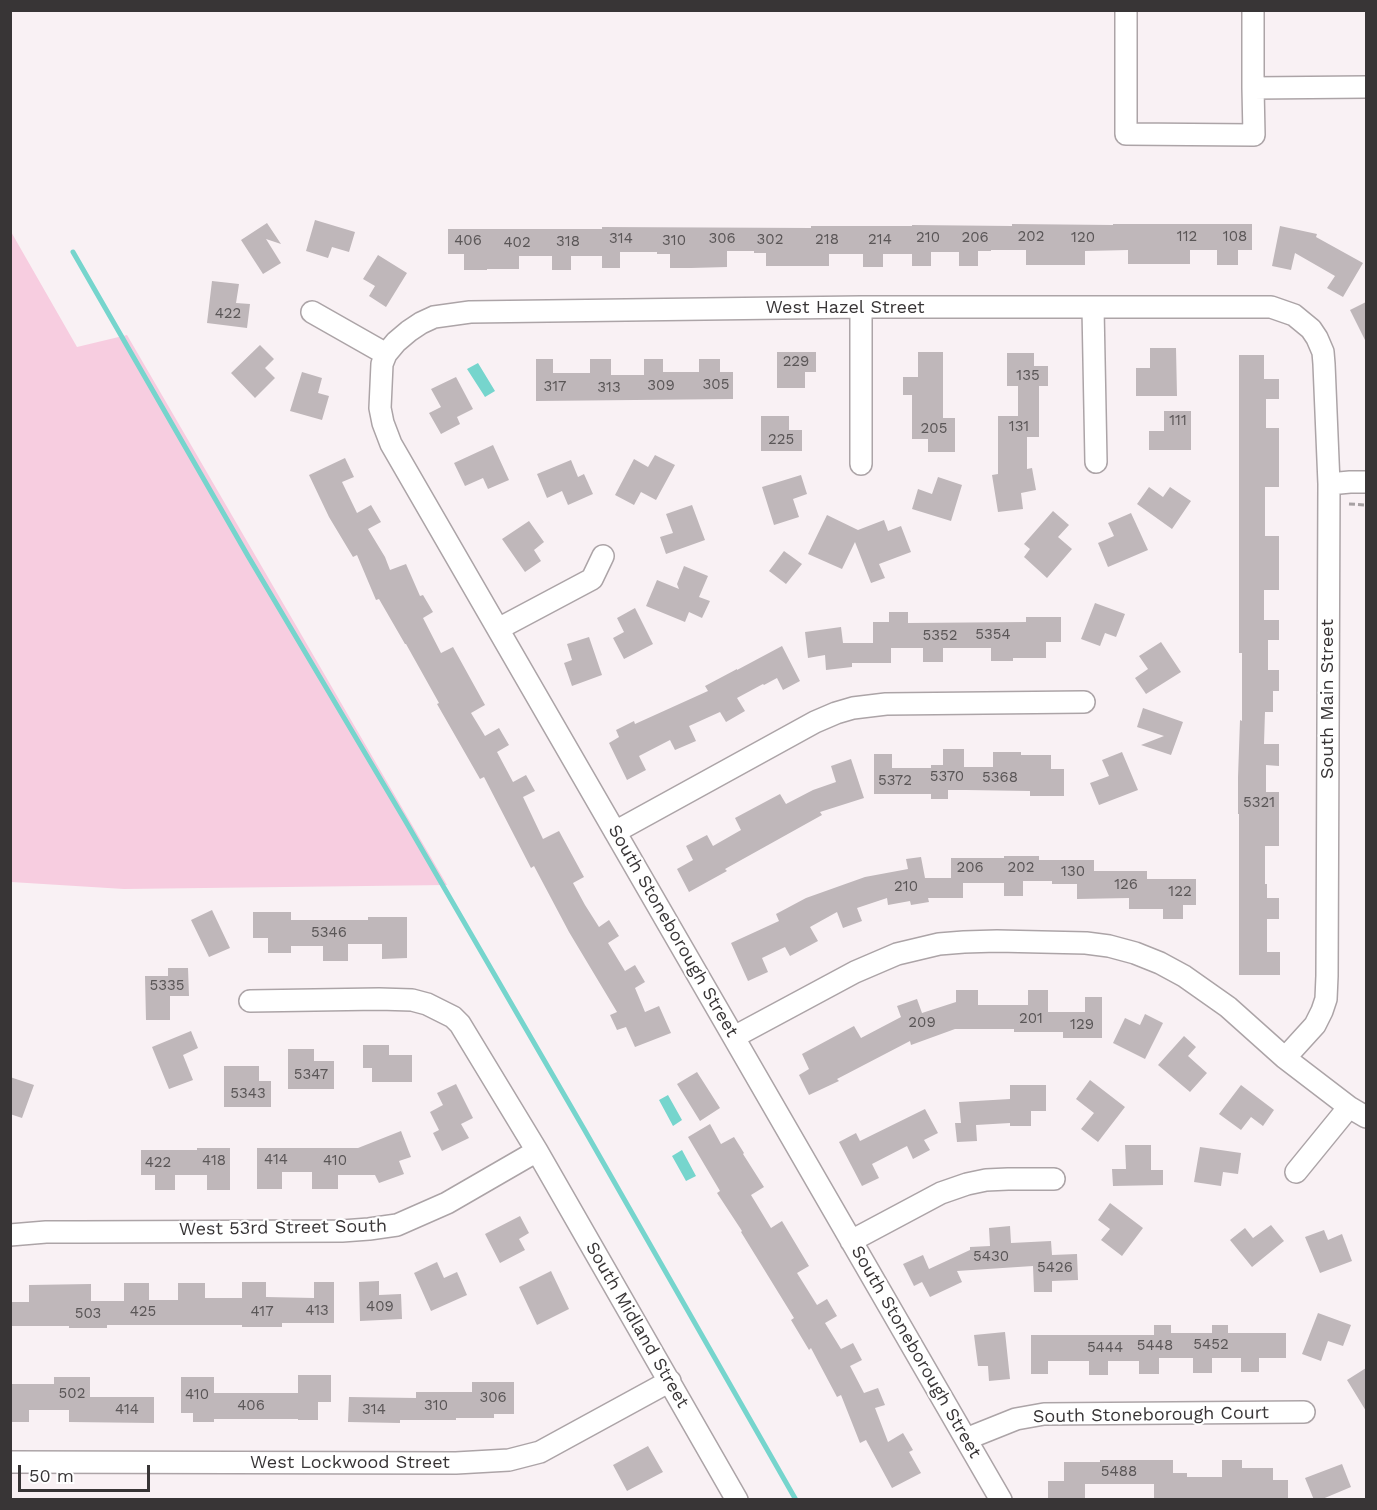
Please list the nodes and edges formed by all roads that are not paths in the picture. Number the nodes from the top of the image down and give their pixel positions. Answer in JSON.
{"nodes":[{"id":1,"x":1126,"y":10,"type":"edge"},
{"id":2,"x":1253,"y":10,"type":"edge"},
{"id":3,"x":1366,"y":87,"type":"edge"},
{"id":4,"x":1253,"y":88,"type":"junction"},
{"id":5,"x":861,"y":307,"type":"junction"},
{"id":6,"x":1093,"y":308,"type":"junction"},
{"id":7,"x":312,"y":312,"type":"dead end"},
{"id":8,"x":1311,"y":329,"type":"joint"},
{"id":9,"x":386,"y":354,"type":"junction"},
{"id":10,"x":1096,"y":462,"type":"dead end"},
{"id":11,"x":861,"y":464,"type":"dead end"},
{"id":12,"x":1366,"y":482,"type":"edge"},
{"id":13,"x":1329,"y":484,"type":"junction"},
{"id":14,"x":603,"y":556,"type":"dead end"},
{"id":15,"x":498,"y":629,"type":"junction"},
{"id":16,"x":1084,"y":702,"type":"dead end"},
{"id":17,"x":615,"y":832,"type":"junction"},
{"id":18,"x":249,"y":1001,"type":"dead end"},
{"id":19,"x":734,"y":1037,"type":"junction"},
{"id":20,"x":1286,"y":1058,"type":"junction"},
{"id":21,"x":1358,"y":1112,"type":"edge"},
{"id":22,"x":537,"y":1151,"type":"junction"},
{"id":23,"x":1296,"y":1172,"type":"dead end"},
{"id":24,"x":1054,"y":1179,"type":"dead end"},
{"id":25,"x":10,"y":1235,"type":"edge"},
{"id":26,"x":851,"y":1241,"type":"junction"},
{"id":27,"x":670,"y":1381,"type":"junction"},
{"id":28,"x":1304,"y":1412,"type":"dead end"},
{"id":29,"x":966,"y":1439,"type":"junction"},
{"id":30,"x":10,"y":1462,"type":"edge"},
{"id":31,"x":737,"y":1500,"type":"edge"},
{"id":32,"x":1001,"y":1500,"type":"edge"}],
"edges":[{"from":1,"to":4,"type":"street"},
{"from":2,"to":4,"type":"street"},
{"from":3,"to":4,"type":"street"},
{"from":5,"to":6,"type":"street","name":"West Hazel Street"},
{"from":5,"to":9,"type":"street","name":"West Hazel Street"},
{"from":5,"to":11,"type":"street"},
{"from":6,"to":8,"type":"street","name":"West Hazel Street"},
{"from":6,"to":10,"type":"street"},
{"from":7,"to":9,"type":"street"},
{"from":8,"to":13,"type":"street","name":"South Main Street"},
{"from":9,"to":15,"type":"street","name":"South Stoneborough Street"},
{"from":12,"to":13,"type":"street"},
{"from":13,"to":20,"type":"street","name":"South Main Street"},
{"from":14,"to":15,"type":"street"},
{"from":15,"to":17,"type":"street","name":"South Stoneborough Street"},
{"from":16,"to":17,"type":"street"},
{"from":17,"to":19,"type":"street","name":"South Stoneborough Street"},
{"from":18,"to":22,"type":"street","name":"South Midland Street"},
{"from":19,"to":20,"type":"street"},
{"from":19,"to":26,"type":"street","name":"South Stoneborough Street"},
{"from":20,"to":21,"type":"street"},
{"from":21,"to":23,"type":"street"},
{"from":22,"to":25,"type":"street","name":"West 53rd Street South"},
{"from":22,"to":27,"type":"street","name":"South Midland Street"},
{"from":24,"to":26,"type":"street"},
{"from":26,"to":29,"type":"street","name":"South Stoneborough Street"},
{"from":27,"to":30,"type":"street","name":"West Lockwood Street"},
{"from":27,"to":31,"type":"street","name":"South Midland Street"},
{"from":28,"to":29,"type":"street","name":"South Stoneborough Court"},
{"from":29,"to":32,"type":"street","name":"South Stoneborough Street"}]}
